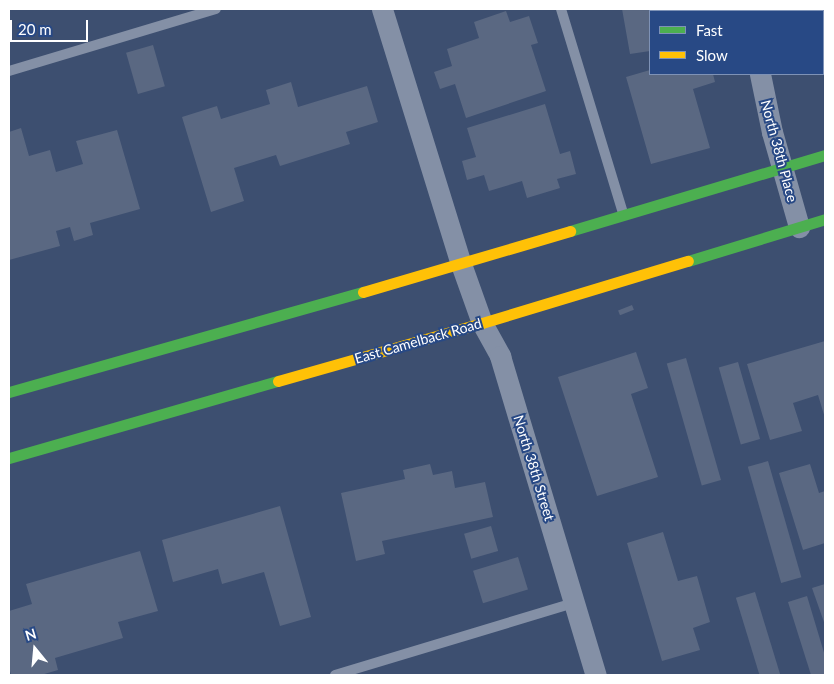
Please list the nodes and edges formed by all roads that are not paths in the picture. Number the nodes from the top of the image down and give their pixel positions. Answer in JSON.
{"nodes":[{"id":1,"x":216,"y":9,"type":"edge"},
{"id":2,"x":382,"y":9,"type":"edge"},
{"id":3,"x":561,"y":9,"type":"edge"},
{"id":4,"x":9,"y":71,"type":"edge"},
{"id":5,"x":760,"y":75,"type":"edge"},
{"id":6,"x":825,"y":155,"type":"edge"},
{"id":7,"x":782,"y":168,"type":"junction"},
{"id":8,"x":624,"y":216,"type":"junction"},
{"id":9,"x":825,"y":219,"type":"edge"},
{"id":10,"x":799,"y":227,"type":"junction"},
{"id":11,"x":461,"y":264,"type":"junction"},
{"id":12,"x":482,"y":323,"type":"junction"},
{"id":13,"x":9,"y":392,"type":"edge"},
{"id":14,"x":9,"y":458,"type":"edge"},
{"id":15,"x":574,"y":603,"type":"junction"},
{"id":16,"x":335,"y":675,"type":"edge"},
{"id":17,"x":596,"y":675,"type":"edge"}],
"edges":[{"from":1,"to":4,"type":"lane"},
{"from":2,"to":11,"type":"street"},
{"from":3,"to":8,"type":"lane"},
{"from":5,"to":7,"type":"street","name":"North 38th Place"},
{"from":6,"to":7,"type":"main road"},
{"from":7,"to":8,"type":"main road"},
{"from":7,"to":10,"type":"street","name":"North 38th Place"},
{"from":8,"to":11,"type":"main road"},
{"from":9,"to":10,"type":"main road","name":"East Camelback Road"},
{"from":10,"to":12,"type":"main road","name":"East Camelback Road"},
{"from":11,"to":12,"type":"street","name":"North 38th Street"},
{"from":11,"to":13,"type":"main road"},
{"from":12,"to":14,"type":"main road","name":"East Camelback Road"},
{"from":12,"to":15,"type":"street","name":"North 38th Street"},
{"from":15,"to":16,"type":"lane"},
{"from":15,"to":17,"type":"street","name":"North 38th Street"}]}
